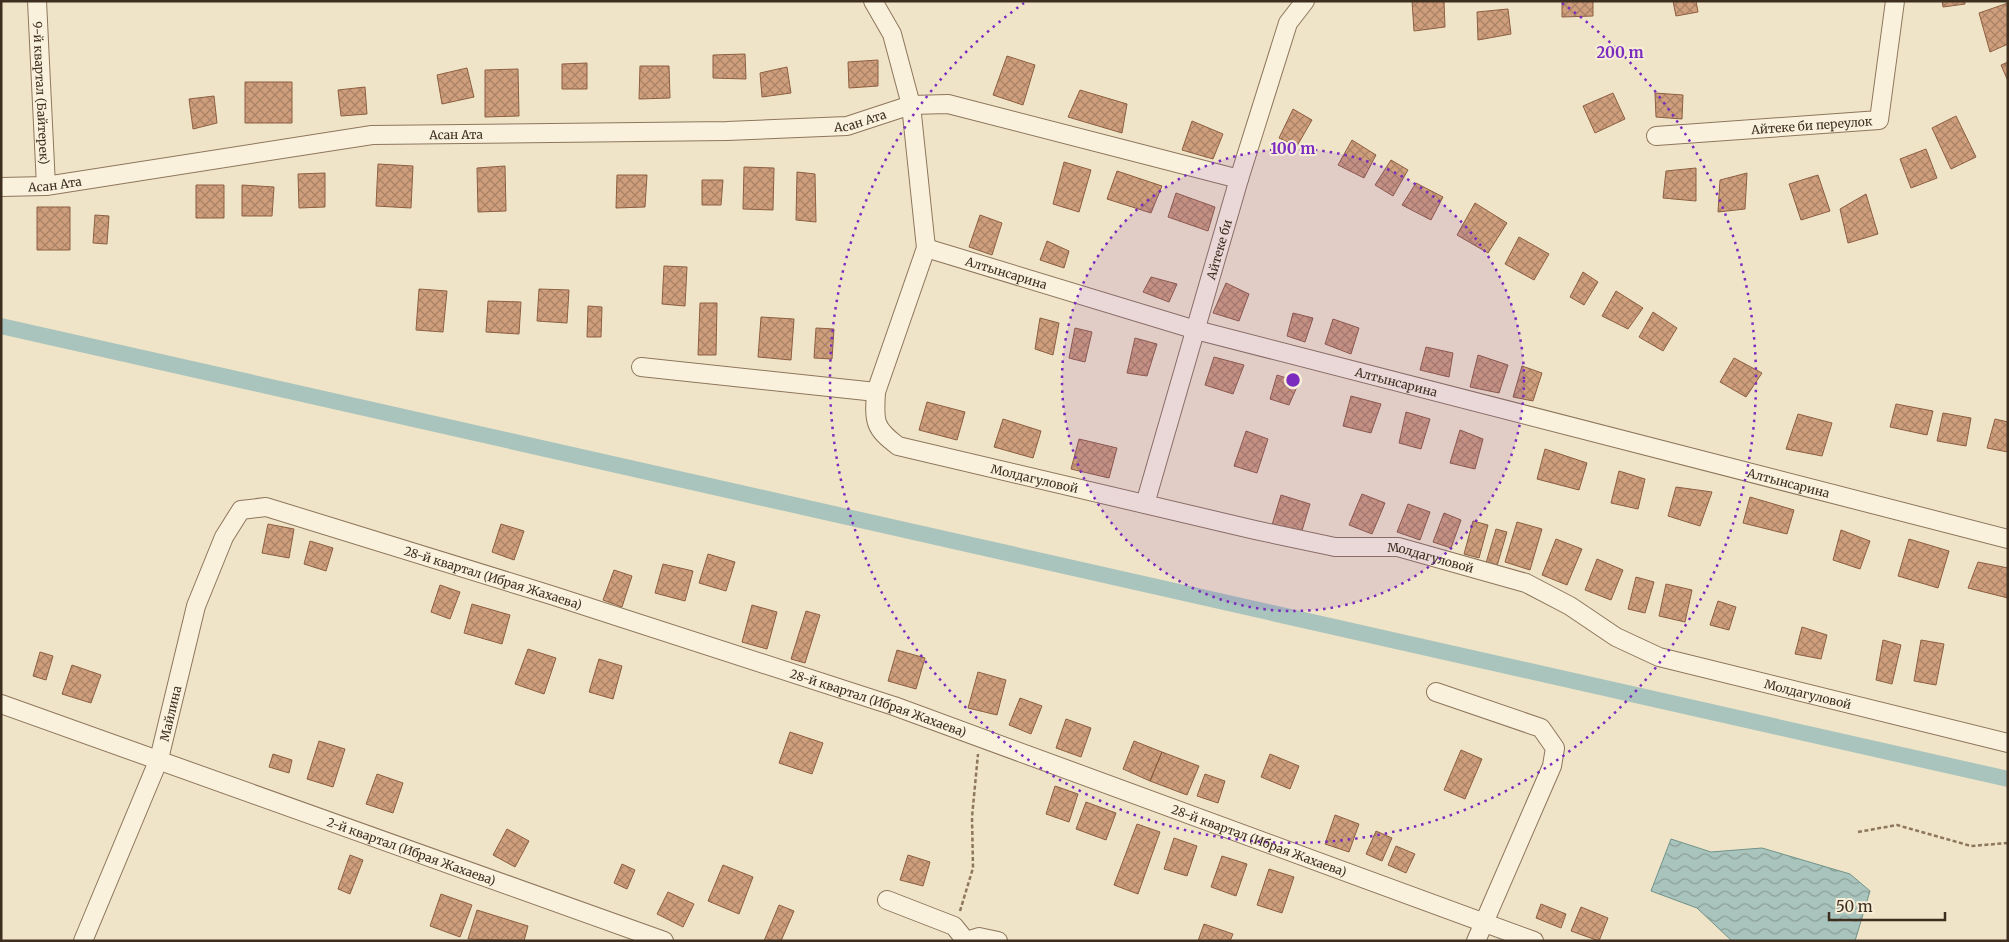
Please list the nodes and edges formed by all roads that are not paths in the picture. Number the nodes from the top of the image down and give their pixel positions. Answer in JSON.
{"nodes":[{"id":1,"x":37,"y":1,"type":"edge"},
{"id":2,"x":874,"y":1,"type":"edge"},
{"id":3,"x":1305,"y":1,"type":"edge"},
{"id":4,"x":1895,"y":1,"type":"edge"},
{"id":5,"x":911,"y":104,"type":"junction"},
{"id":6,"x":1656,"y":136,"type":"dead end"},
{"id":7,"x":1239,"y":179,"type":"junction"},
{"id":8,"x":46,"y":186,"type":"junction"},
{"id":9,"x":1,"y":187,"type":"edge"},
{"id":10,"x":926,"y":248,"type":"junction"},
{"id":11,"x":1196,"y":330,"type":"junction"},
{"id":12,"x":641,"y":367,"type":"dead end"},
{"id":13,"x":876,"y":392,"type":"junction"},
{"id":14,"x":1145,"y":504,"type":"junction"},
{"id":15,"x":266,"y":507,"type":"joint"},
{"id":16,"x":2008,"y":539,"type":"edge"},
{"id":17,"x":1436,"y":692,"type":"dead end"},
{"id":18,"x":1,"y":704,"type":"edge"},
{"id":19,"x":2008,"y":743,"type":"edge"},
{"id":20,"x":159,"y":760,"type":"junction"},
{"id":21,"x":887,"y":900,"type":"dead end"},
{"id":22,"x":1483,"y":923,"type":"junction"},
{"id":23,"x":83,"y":941,"type":"edge"},
{"id":24,"x":664,"y":941,"type":"edge"},
{"id":25,"x":966,"y":941,"type":"edge"},
{"id":26,"x":998,"y":941,"type":"edge"},
{"id":27,"x":1476,"y":941,"type":"edge"},
{"id":28,"x":1534,"y":941,"type":"edge"}],
"edges":[{"from":1,"to":8,"type":"street","name":"9-й квартал (Байтерек)"},
{"from":2,"to":5,"type":"street"},
{"from":3,"to":7,"type":"street","name":"Айтеке би"},
{"from":4,"to":6,"type":"street","name":"Айтеке би переулок"},
{"from":5,"to":7,"type":"street"},
{"from":5,"to":8,"type":"street","name":"Асан Ата"},
{"from":5,"to":10,"type":"street"},
{"from":7,"to":11,"type":"street","name":"Айтеке би"},
{"from":8,"to":9,"type":"street","name":"Асан Ата"},
{"from":10,"to":11,"type":"street","name":"Алтынсарина"},
{"from":10,"to":13,"type":"street","name":"Молдагуловой"},
{"from":11,"to":14,"type":"street","name":"Айтеке би"},
{"from":11,"to":16,"type":"street","name":"Алтынсарина"},
{"from":12,"to":13,"type":"street"},
{"from":13,"to":14,"type":"street","name":"Молдагуловой"},
{"from":14,"to":19,"type":"street","name":"Молдагуловой"},
{"from":15,"to":20,"type":"street","name":"Майлина"},
{"from":15,"to":22,"type":"street","name":"28-й квартал (Ибрая Жахаева)"},
{"from":17,"to":22,"type":"street"},
{"from":18,"to":20,"type":"street","name":"2-й квартал (Ибрая Жахаева)"},
{"from":20,"to":23,"type":"street","name":"Майлина"},
{"from":20,"to":24,"type":"street","name":"2-й квартал (Ибрая Жахаева)"},
{"from":21,"to":25,"type":"street"},
{"from":22,"to":27,"type":"street"},
{"from":22,"to":28,"type":"street"},
{"from":25,"to":26,"type":"street"}]}
